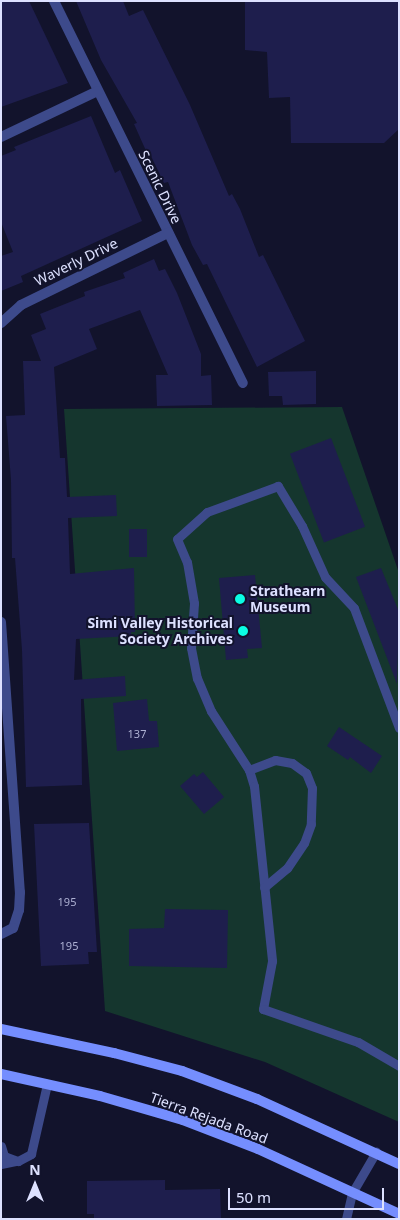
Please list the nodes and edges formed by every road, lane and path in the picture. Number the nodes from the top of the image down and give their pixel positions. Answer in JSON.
{"nodes":[{"id":1,"x":54,"y":1,"type":"edge"},
{"id":2,"x":98,"y":91,"type":"junction"},
{"id":3,"x":1,"y":137,"type":"edge"},
{"id":4,"x":168,"y":233,"type":"junction"},
{"id":5,"x":1,"y":323,"type":"edge"},
{"id":6,"x":243,"y":383,"type":"dead end"},
{"id":7,"x":1,"y":622,"type":"edge"},
{"id":8,"x":399,"y":728,"type":"edge"},
{"id":9,"x":6,"y":763,"type":"edge"},
{"id":10,"x":249,"y":770,"type":"junction"},
{"id":11,"x":264,"y":887,"type":"junction"},
{"id":12,"x":1,"y":934,"type":"edge"},
{"id":13,"x":1,"y":1029,"type":"edge"},
{"id":14,"x":399,"y":1066,"type":"edge"},
{"id":15,"x":1,"y":1074,"type":"edge"},
{"id":16,"x":47,"y":1084,"type":"junction"},
{"id":17,"x":1,"y":1146,"type":"edge"},
{"id":18,"x":376,"y":1152,"type":"junction"},
{"id":19,"x":18,"y":1161,"type":"junction"},
{"id":20,"x":1,"y":1164,"type":"edge"},
{"id":21,"x":399,"y":1164,"type":"edge"},
{"id":22,"x":352,"y":1193,"type":"junction"},
{"id":23,"x":399,"y":1214,"type":"edge"},
{"id":24,"x":346,"y":1219,"type":"edge"}],
"edges":[{"from":1,"to":2,"type":"street","name":"Scenic Drive"},
{"from":2,"to":3,"type":"street"},
{"from":2,"to":4,"type":"street","name":"Scenic Drive"},
{"from":4,"to":5,"type":"street","name":"Waverly Drive"},
{"from":4,"to":6,"type":"street","name":"Scenic Drive"},
{"from":7,"to":9,"type":"street"},
{"from":8,"to":10,"type":"lane"},
{"from":9,"to":12,"type":"street"},
{"from":10,"to":11,"type":"lane"},
{"from":10,"to":11,"type":"lane"},
{"from":11,"to":14,"type":"lane"},
{"from":13,"to":18,"type":"main road"},
{"from":15,"to":16,"type":"main road","name":"Tierra Rejada Road"},
{"from":16,"to":19,"type":"lane"},
{"from":16,"to":22,"type":"main road","name":"Tierra Rejada Road"},
{"from":17,"to":19,"type":"lane"},
{"from":18,"to":21,"type":"main road"},
{"from":18,"to":22,"type":"lane"},
{"from":19,"to":20,"type":"lane"},
{"from":22,"to":23,"type":"main road","name":"Tierra Rejada Road"},
{"from":22,"to":24,"type":"lane"}]}
